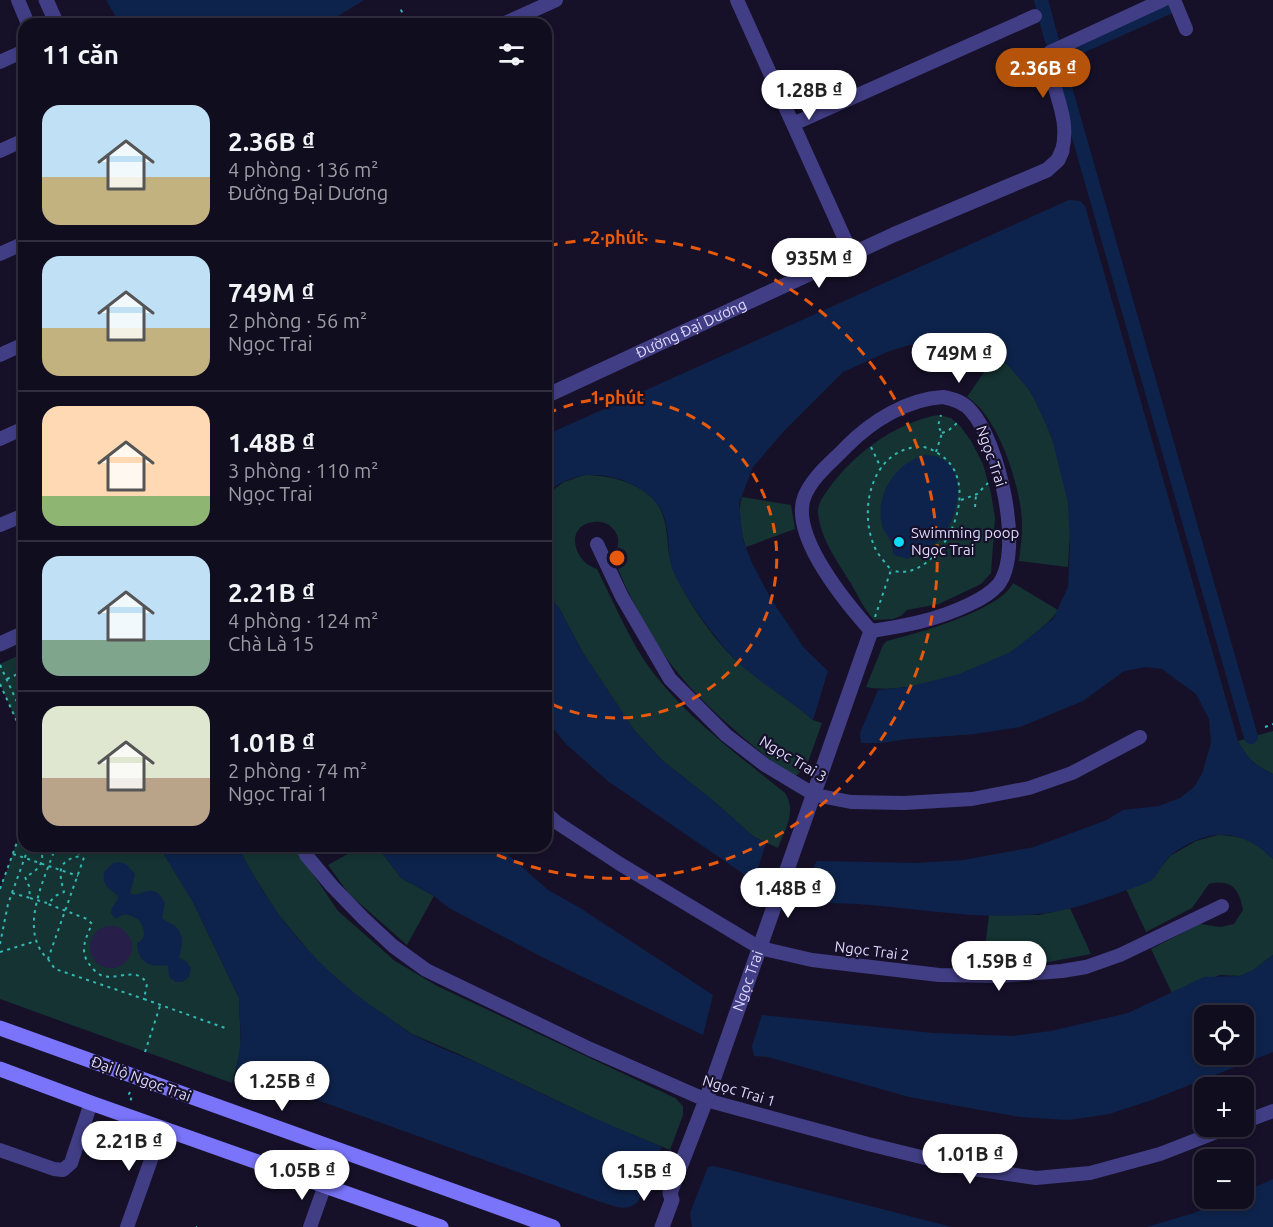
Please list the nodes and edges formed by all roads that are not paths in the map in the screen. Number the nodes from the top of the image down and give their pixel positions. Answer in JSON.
{"nodes":[{"id":1,"x":18,"y":0,"type":"edge"},
{"id":2,"x":46,"y":0,"type":"edge"},
{"id":3,"x":556,"y":0,"type":"edge"},
{"id":4,"x":737,"y":0,"type":"edge"},
{"id":5,"x":1163,"y":0,"type":"edge"},
{"id":6,"x":1174,"y":0,"type":"edge"},
{"id":7,"x":1035,"y":16,"type":"dead end"},
{"id":8,"x":26,"y":18,"type":"edge"},
{"id":9,"x":54,"y":18,"type":"edge"},
{"id":10,"x":516,"y":18,"type":"edge"},
{"id":11,"x":1186,"y":29,"type":"dead end"},
{"id":12,"x":18,"y":54,"type":"edge"},
{"id":13,"x":0,"y":62,"type":"edge"},
{"id":14,"x":793,"y":123,"type":"junction"},
{"id":15,"x":18,"y":143,"type":"edge"},
{"id":16,"x":0,"y":151,"type":"edge"},
{"id":17,"x":1062,"y":152,"type":"joint"},
{"id":18,"x":18,"y":246,"type":"edge"},
{"id":19,"x":0,"y":254,"type":"edge"},
{"id":20,"x":852,"y":255,"type":"junction"},
{"id":21,"x":18,"y":347,"type":"edge"},
{"id":22,"x":0,"y":355,"type":"edge"},
{"id":23,"x":552,"y":393,"type":"edge"},
{"id":24,"x":18,"y":431,"type":"edge"},
{"id":25,"x":0,"y":439,"type":"edge"},
{"id":26,"x":18,"y":518,"type":"edge"},
{"id":27,"x":0,"y":525,"type":"edge"},
{"id":28,"x":597,"y":544,"type":"dead end"},
{"id":29,"x":873,"y":625,"type":"junction"},
{"id":30,"x":18,"y":636,"type":"edge"},
{"id":31,"x":0,"y":644,"type":"edge"},
{"id":32,"x":1140,"y":737,"type":"dead end"},
{"id":33,"x":815,"y":795,"type":"junction"},
{"id":34,"x":552,"y":818,"type":"edge"},
{"id":35,"x":305,"y":852,"type":"edge"},
{"id":36,"x":1222,"y":906,"type":"dead end"},
{"id":37,"x":760,"y":948,"type":"junction"},
{"id":38,"x":0,"y":1028,"type":"edge"},
{"id":39,"x":0,"y":1069,"type":"edge"},
{"id":40,"x":706,"y":1100,"type":"junction"},
{"id":41,"x":91,"y":1103,"type":"junction"},
{"id":42,"x":1273,"y":1111,"type":"edge"},
{"id":43,"x":1254,"y":1118,"type":"edge"},
{"id":44,"x":162,"y":1129,"type":"junction"},
{"id":45,"x":1204,"y":1137,"type":"edge"},
{"id":46,"x":0,"y":1150,"type":"edge"},
{"id":47,"x":324,"y":1185,"type":"junction"},
{"id":48,"x":670,"y":1193,"type":"junction"},
{"id":49,"x":127,"y":1227,"type":"edge"},
{"id":50,"x":310,"y":1227,"type":"edge"},
{"id":51,"x":441,"y":1227,"type":"edge"},
{"id":52,"x":553,"y":1227,"type":"edge"},
{"id":53,"x":656,"y":1227,"type":"edge"},
{"id":54,"x":662,"y":1227,"type":"edge"}],
"edges":[{"from":1,"to":8,"type":"street"},
{"from":2,"to":9,"type":"street"},
{"from":3,"to":10,"type":"street"},
{"from":4,"to":14,"type":"street"},
{"from":5,"to":17,"type":"street"},
{"from":6,"to":11,"type":"street"},
{"from":7,"to":14,"type":"street"},
{"from":12,"to":13,"type":"street"},
{"from":14,"to":20,"type":"street"},
{"from":15,"to":16,"type":"street"},
{"from":17,"to":20,"type":"street","name":"Đường Đại Dương"},
{"from":18,"to":19,"type":"street"},
{"from":20,"to":23,"type":"street","name":"Đường Đại Dương"},
{"from":21,"to":22,"type":"street"},
{"from":24,"to":25,"type":"street"},
{"from":26,"to":27,"type":"street"},
{"from":28,"to":33,"type":"street","name":"Ngọc Trai 3"},
{"from":29,"to":29,"type":"street","name":"Ngọc Trai"},
{"from":29,"to":33,"type":"street","name":"Ngọc Trai"},
{"from":30,"to":31,"type":"street"},
{"from":32,"to":33,"type":"street","name":"Ngọc Trai 3"},
{"from":33,"to":37,"type":"street","name":"Ngọc Trai"},
{"from":34,"to":37,"type":"street","name":"Ngọc Trai 2"},
{"from":35,"to":40,"type":"street","name":"Ngọc Trai 1"},
{"from":36,"to":37,"type":"street","name":"Ngọc Trai 2"},
{"from":37,"to":40,"type":"street","name":"Ngọc Trai"},
{"from":38,"to":52,"type":"main road","name":"Đại lộ Ngọc Trai"},
{"from":39,"to":41,"type":"main road"},
{"from":40,"to":45,"type":"street","name":"Ngọc Trai 1"},
{"from":40,"to":48,"type":"street","name":"Ngọc Trai"},
{"from":41,"to":44,"type":"main road"},
{"from":41,"to":46,"type":"street"},
{"from":42,"to":43,"type":"street"},
{"from":44,"to":47,"type":"main road"},
{"from":44,"to":49,"type":"street"},
{"from":47,"to":50,"type":"street"},
{"from":47,"to":51,"type":"main road"},
{"from":48,"to":53,"type":"street","name":"Ngọc Trai"},
{"from":48,"to":54,"type":"street","name":"Ngọc Trai"}]}
